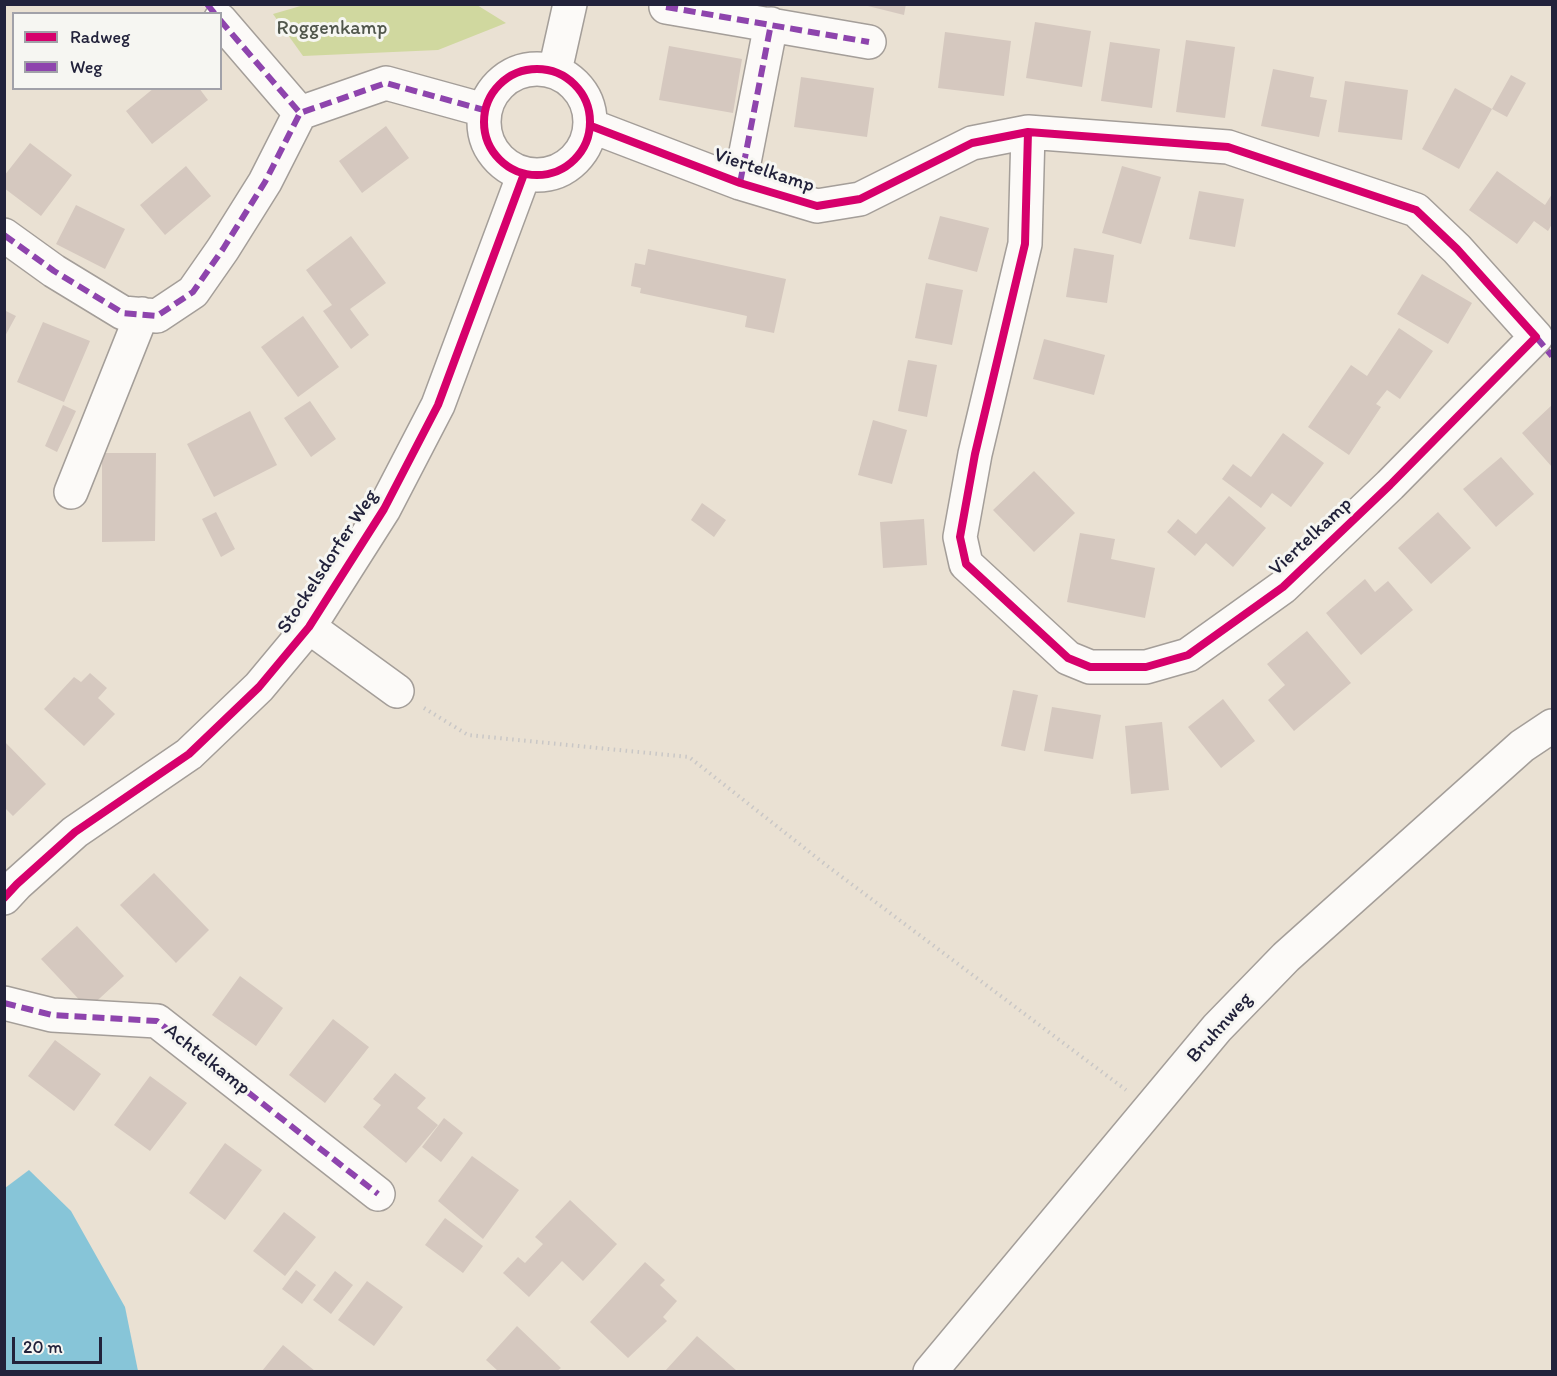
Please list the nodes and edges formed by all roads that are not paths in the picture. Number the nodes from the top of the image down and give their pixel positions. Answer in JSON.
{"nodes":[{"id":1,"x":570,"y":4,"type":"edge"},
{"id":2,"x":666,"y":7,"type":"dead end"},
{"id":3,"x":222,"y":22,"type":"edge"},
{"id":4,"x":771,"y":24,"type":"junction"},
{"id":5,"x":869,"y":42,"type":"dead end"},
{"id":6,"x":555,"y":71,"type":"junction"},
{"id":7,"x":484,"y":110,"type":"junction"},
{"id":8,"x":300,"y":113,"type":"junction"},
{"id":9,"x":591,"y":126,"type":"junction"},
{"id":10,"x":1028,"y":132,"type":"junction"},
{"id":11,"x":524,"y":174,"type":"junction"},
{"id":12,"x":740,"y":183,"type":"junction"},
{"id":13,"x":4,"y":235,"type":"edge"},
{"id":14,"x":142,"y":314,"type":"junction"},
{"id":15,"x":71,"y":492,"type":"dead end"},
{"id":16,"x":309,"y":627,"type":"junction"},
{"id":17,"x":396,"y":680,"type":"road end"},
{"id":18,"x":1552,"y":726,"type":"edge"},
{"id":19,"x":4,"y":898,"type":"edge"},
{"id":20,"x":4,"y":1003,"type":"edge"},
{"id":21,"x":378,"y":1194,"type":"dead end"},
{"id":22,"x":930,"y":1371,"type":"edge"}],
"edges":[{"from":1,"to":6,"type":"street"},
{"from":2,"to":4,"type":"street"},
{"from":3,"to":8,"type":"street"},
{"from":4,"to":5,"type":"street"},
{"from":4,"to":12,"type":"street","name":"Viertelkamp"},
{"from":6,"to":7,"type":"street"},
{"from":6,"to":9,"type":"street"},
{"from":7,"to":8,"type":"street"},
{"from":7,"to":11,"type":"street"},
{"from":8,"to":14,"type":"street"},
{"from":9,"to":11,"type":"street"},
{"from":9,"to":12,"type":"street","name":"Viertelkamp"},
{"from":10,"to":10,"type":"street","name":"Viertelkamp"},
{"from":10,"to":12,"type":"street","name":"Viertelkamp"},
{"from":11,"to":16,"type":"street","name":"Stockelsdorfer Weg"},
{"from":13,"to":14,"type":"street"},
{"from":14,"to":15,"type":"street"},
{"from":16,"to":17,"type":"street"},
{"from":16,"to":19,"type":"street","name":"Stockelsdorfer Weg"},
{"from":18,"to":22,"type":"street","name":"Bruhnweg"},
{"from":20,"to":21,"type":"street","name":"Achtelkamp"}]}
